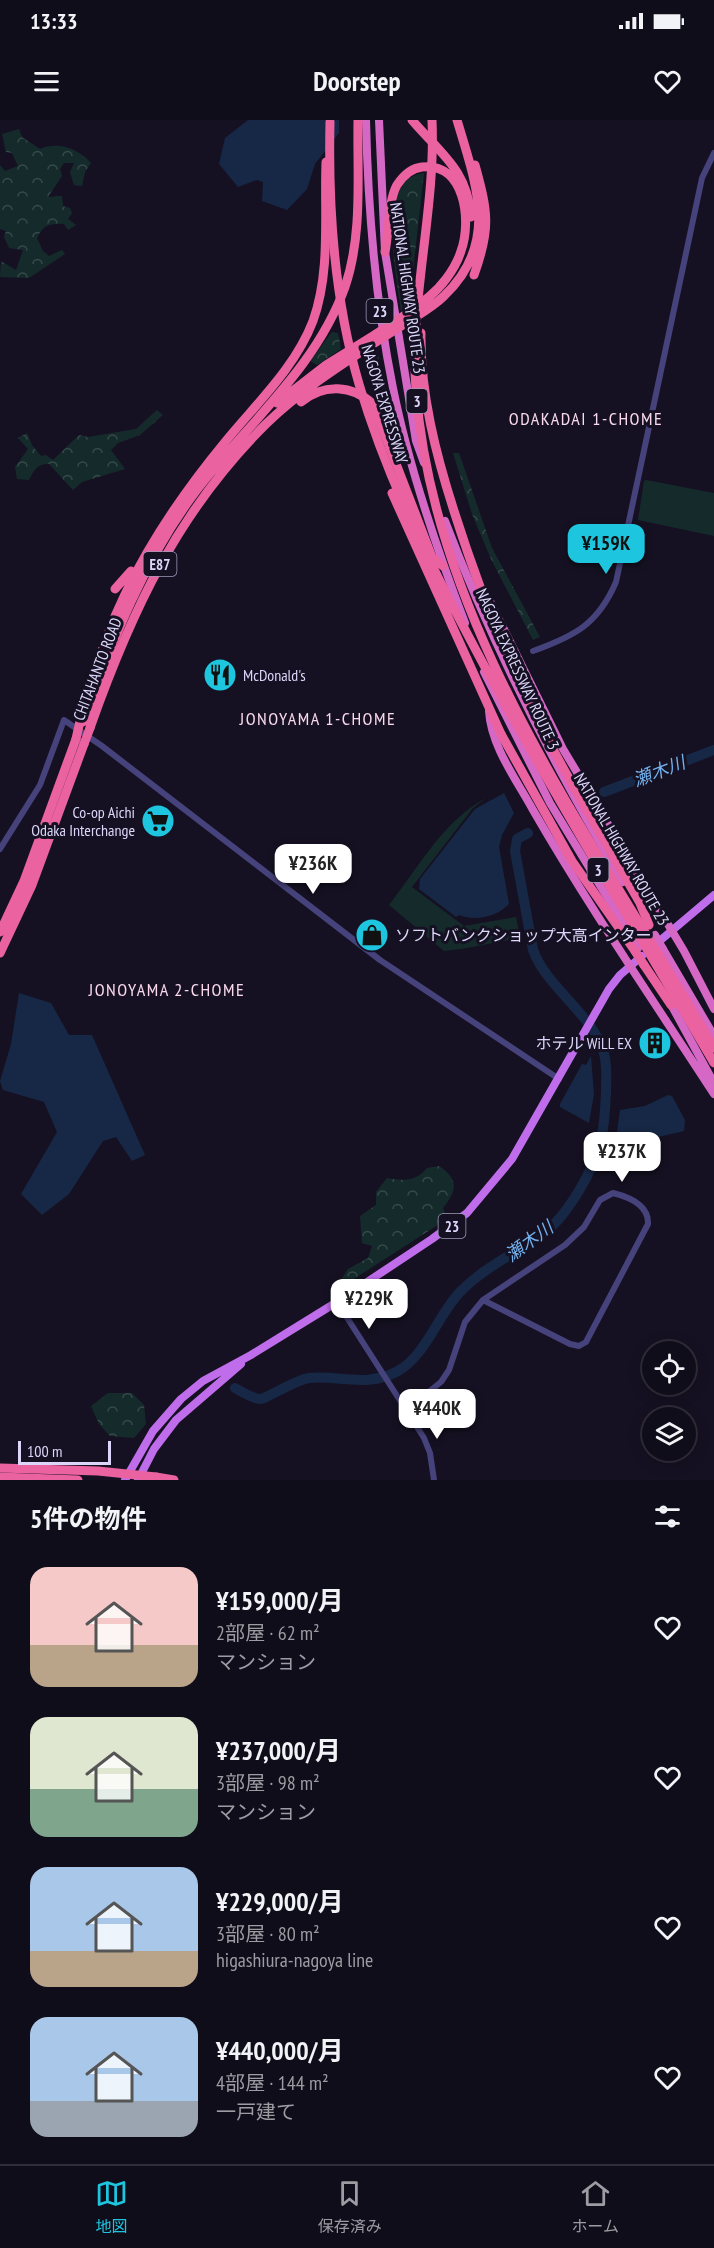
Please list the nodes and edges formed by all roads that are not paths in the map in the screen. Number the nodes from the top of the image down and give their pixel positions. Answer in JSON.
{"nodes":[{"id":1,"x":358,"y":120,"type":"edge"},
{"id":2,"x":366,"y":120,"type":"edge"},
{"id":3,"x":379,"y":120,"type":"edge"},
{"id":4,"x":412,"y":120,"type":"edge"},
{"id":5,"x":432,"y":120,"type":"edge"},
{"id":6,"x":330,"y":121,"type":"edge"},
{"id":7,"x":460,"y":122,"type":"edge"},
{"id":8,"x":714,"y":153,"type":"edge"},
{"id":9,"x":385,"y":252,"type":"junction"},
{"id":10,"x":421,"y":271,"type":"junction"},
{"id":11,"x":474,"y":274,"type":"dead end"},
{"id":12,"x":427,"y":308,"type":"junction"},
{"id":13,"x":405,"y":319,"type":"junction"},
{"id":14,"x":376,"y":338,"type":"junction"},
{"id":15,"x":359,"y":383,"type":"junction"},
{"id":16,"x":268,"y":423,"type":"junction"},
{"id":17,"x":248,"y":429,"type":"junction"},
{"id":18,"x":215,"y":455,"type":"junction"},
{"id":19,"x":436,"y":497,"type":"junction"},
{"id":20,"x":443,"y":566,"type":"junction"},
{"id":21,"x":115,"y":589,"type":"dead end"},
{"id":22,"x":533,"y":651,"type":"dead end"},
{"id":23,"x":488,"y":683,"type":"junction"},
{"id":24,"x":84,"y":724,"type":"junction"},
{"id":25,"x":80,"y":742,"type":"junction"},
{"id":26,"x":596,"y":831,"type":"junction"},
{"id":27,"x":0,"y":849,"type":"edge"},
{"id":28,"x":714,"y":895,"type":"edge"},
{"id":29,"x":649,"y":925,"type":"joint"},
{"id":30,"x":0,"y":932,"type":"edge"},
{"id":31,"x":670,"y":932,"type":"junction"},
{"id":32,"x":637,"y":950,"type":"junction"},
{"id":33,"x":0,"y":952,"type":"edge"},
{"id":34,"x":631,"y":966,"type":"junction"},
{"id":35,"x":672,"y":1005,"type":"joint"},
{"id":36,"x":714,"y":1010,"type":"edge"},
{"id":37,"x":714,"y":1036,"type":"edge"},
{"id":38,"x":714,"y":1046,"type":"edge"},
{"id":39,"x":714,"y":1063,"type":"edge"},
{"id":40,"x":559,"y":1079,"type":"junction"},
{"id":41,"x":714,"y":1083,"type":"edge"},
{"id":42,"x":714,"y":1094,"type":"edge"},
{"id":43,"x":483,"y":1300,"type":"junction"},
{"id":44,"x":337,"y":1302,"type":"junction"},
{"id":45,"x":251,"y":1356,"type":"junction"},
{"id":46,"x":406,"y":1410,"type":"junction"},
{"id":47,"x":0,"y":1468,"type":"edge"},
{"id":48,"x":0,"y":1478,"type":"edge"},
{"id":49,"x":21,"y":1480,"type":"edge"},
{"id":50,"x":78,"y":1480,"type":"edge"},
{"id":51,"x":125,"y":1480,"type":"edge"},
{"id":52,"x":138,"y":1480,"type":"edge"},
{"id":53,"x":174,"y":1480,"type":"edge"},
{"id":54,"x":434,"y":1480,"type":"edge"}],
"edges":[{"from":1,"to":17,"type":"highway"},
{"from":2,"to":20,"type":"highway","name":"NATIONAL HIGHWAY ROUTE 23","number":"23"},
{"from":3,"to":9,"type":"highway","name":"NATIONAL HIGHWAY ROUTE 23","number":"23"},
{"from":4,"to":12,"type":"highway"},
{"from":5,"to":10,"type":"highway","name":"NAGOYA EXPRESSWAY ROUTE 3","number":"3","bridge":true},
{"from":6,"to":15,"type":"highway","name":"NAGOYA EXPRESSWAY","number":"3","bridge":true},
{"from":6,"to":18,"type":"highway","bridge":true},
{"from":7,"to":11,"type":"highway"},
{"from":7,"to":12,"type":"highway"},
{"from":8,"to":22,"type":"street"},
{"from":9,"to":13,"type":"highway"},
{"from":9,"to":19,"type":"highway","name":"NATIONAL HIGHWAY ROUTE 23","number":"23"},
{"from":10,"to":26,"type":"highway","bridge":true},
{"from":10,"to":38,"type":"highway","name":"NAGOYA EXPRESSWAY ROUTE 3","number":"3","bridge":true},
{"from":12,"to":13,"type":"highway"},
{"from":13,"to":14,"type":"highway","bridge":true},
{"from":14,"to":16,"type":"highway","number":"E87"},
{"from":14,"to":17,"type":"highway","number":"E87"},
{"from":15,"to":32,"type":"highway","bridge":true},
{"from":15,"to":39,"type":"highway","name":"NAGOYA EXPRESSWAY ROUTE 3","number":"3","bridge":true},
{"from":16,"to":20,"type":"highway"},
{"from":16,"to":24,"type":"highway","name":"CHITAHANTO ROAD","number":"E87"},
{"from":17,"to":24,"type":"highway","name":"CHITAHANTO ROAD","number":"E87"},
{"from":18,"to":21,"type":"highway"},
{"from":18,"to":24,"type":"highway"},
{"from":19,"to":26,"type":"highway","name":"NATIONAL HIGHWAY ROUTE 23","number":"23"},
{"from":19,"to":31,"type":"highway"},
{"from":20,"to":23,"type":"highway","name":"NATIONAL HIGHWAY ROUTE 23","number":"23"},
{"from":23,"to":32,"type":"highway","name":"NATIONAL HIGHWAY ROUTE 23","number":"23"},
{"from":23,"to":34,"type":"highway"},
{"from":24,"to":25,"type":"highway","bridge":true},
{"from":25,"to":30,"type":"highway","name":"CHITAHANTO ROAD"},
{"from":25,"to":33,"type":"highway","name":"CHITAHANTO ROAD"},
{"from":26,"to":29,"type":"highway"},
{"from":27,"to":40,"type":"street"},
{"from":28,"to":31,"type":"main road","number":"23"},
{"from":29,"to":37,"type":"highway","name":"NATIONAL HIGHWAY ROUTE 23","bridge":true},
{"from":31,"to":34,"type":"main road","number":"23"},
{"from":31,"to":36,"type":"highway"},
{"from":32,"to":35,"type":"highway","bridge":true},
{"from":34,"to":40,"type":"main road","number":"23"},
{"from":34,"to":42,"type":"highway"},
{"from":35,"to":41,"type":"highway"},
{"from":40,"to":44,"type":"main road","number":"23"},
{"from":43,"to":43,"type":"street"},
{"from":43,"to":46,"type":"street"},
{"from":44,"to":45,"type":"main road","number":"23"},
{"from":44,"to":46,"type":"street"},
{"from":45,"to":51,"type":"main road","number":"23"},
{"from":45,"to":52,"type":"main road","number":"23"},
{"from":46,"to":54,"type":"street"},
{"from":47,"to":53,"type":"highway","bridge":true},
{"from":48,"to":49,"type":"highway"},
{"from":48,"to":50,"type":"highway"}]}
